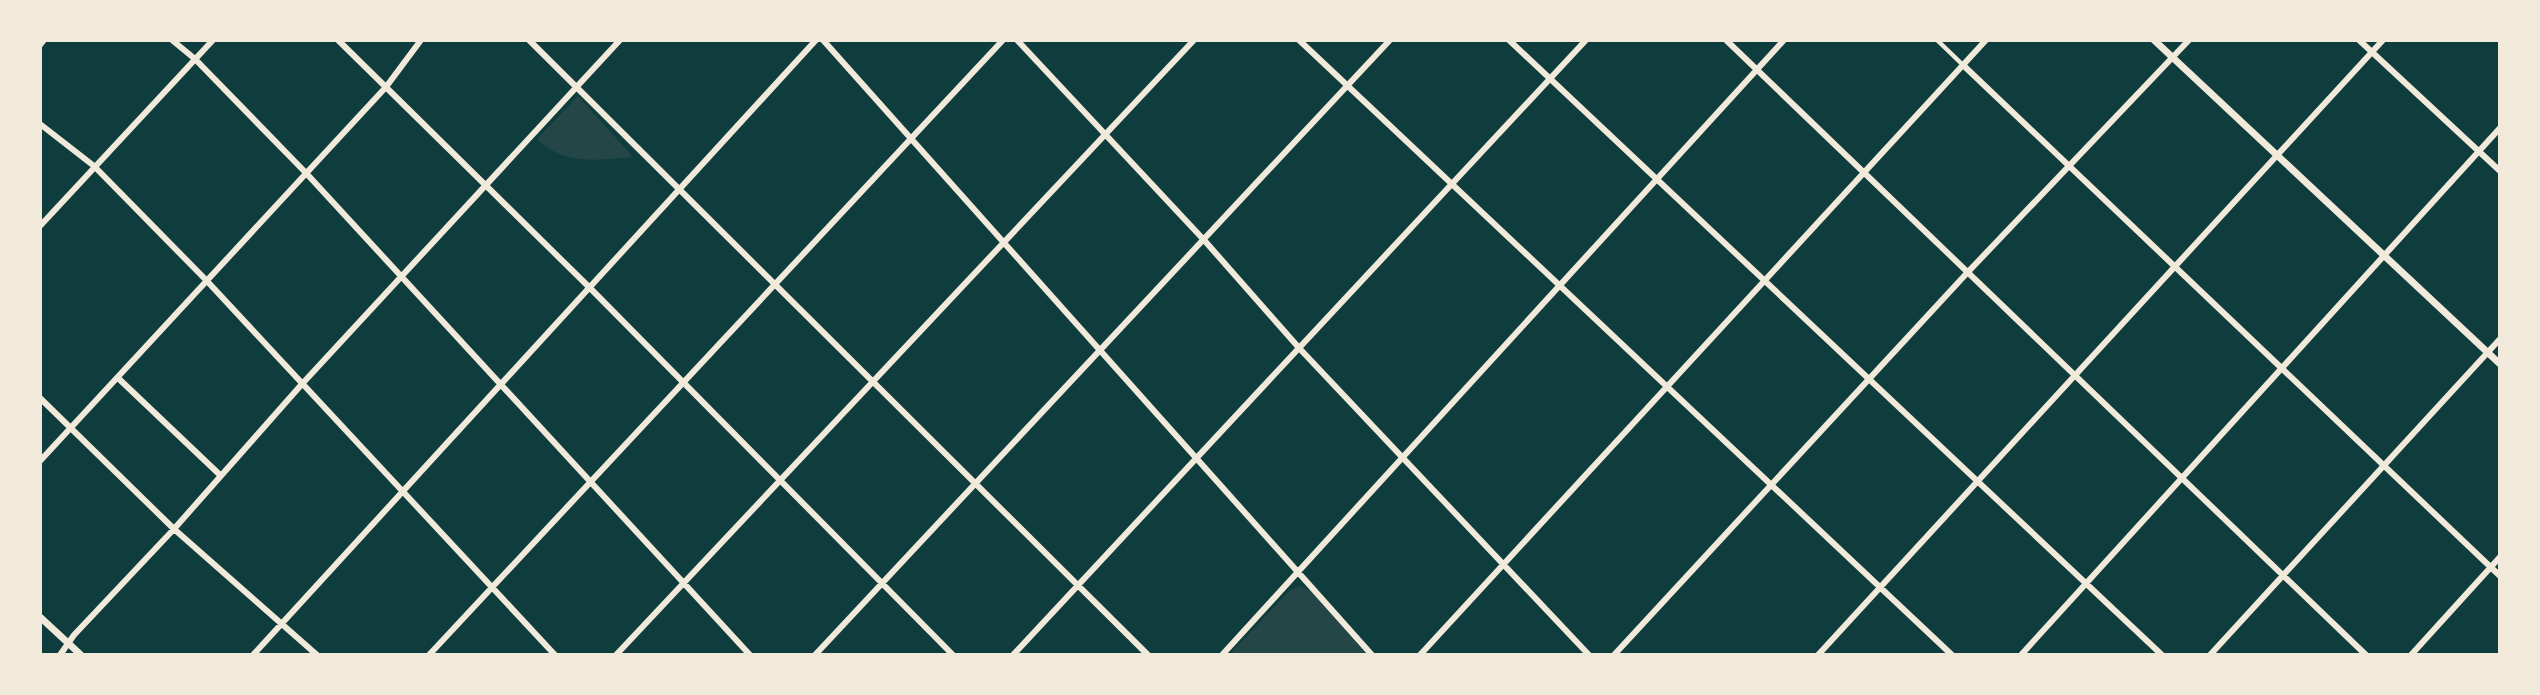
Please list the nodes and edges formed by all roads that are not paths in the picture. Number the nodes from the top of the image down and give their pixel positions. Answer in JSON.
{"nodes":[{"id":1,"x":44,"y":40,"type":"edge"},
{"id":2,"x":172,"y":40,"type":"edge"},
{"id":3,"x":213,"y":40,"type":"edge"},
{"id":4,"x":338,"y":40,"type":"edge"},
{"id":5,"x":421,"y":40,"type":"edge"},
{"id":6,"x":529,"y":40,"type":"edge"},
{"id":7,"x":620,"y":40,"type":"edge"},
{"id":8,"x":816,"y":40,"type":"edge"},
{"id":9,"x":823,"y":40,"type":"edge"},
{"id":10,"x":1003,"y":40,"type":"edge"},
{"id":11,"x":1017,"y":40,"type":"edge"},
{"id":12,"x":1194,"y":40,"type":"edge"},
{"id":13,"x":1299,"y":40,"type":"edge"},
{"id":14,"x":1391,"y":40,"type":"edge"},
{"id":15,"x":1509,"y":40,"type":"edge"},
{"id":16,"x":1586,"y":40,"type":"edge"},
{"id":17,"x":1726,"y":40,"type":"edge"},
{"id":18,"x":1784,"y":40,"type":"edge"},
{"id":19,"x":1937,"y":40,"type":"edge"},
{"id":20,"x":1986,"y":40,"type":"edge"},
{"id":21,"x":2154,"y":40,"type":"edge"},
{"id":22,"x":2189,"y":40,"type":"edge"},
{"id":23,"x":2359,"y":40,"type":"edge"},
{"id":24,"x":2384,"y":40,"type":"edge"},
{"id":25,"x":40,"y":45,"type":"edge"},
{"id":26,"x":2372,"y":52,"type":"junction"},
{"id":27,"x":2172,"y":58,"type":"junction"},
{"id":28,"x":195,"y":60,"type":"junction"},
{"id":29,"x":1963,"y":65,"type":"junction"},
{"id":30,"x":1756,"y":69,"type":"junction"},
{"id":31,"x":1550,"y":79,"type":"junction"},
{"id":32,"x":1348,"y":86,"type":"junction"},
{"id":33,"x":386,"y":87,"type":"junction"},
{"id":34,"x":576,"y":87,"type":"junction"},
{"id":35,"x":40,"y":124,"type":"edge"},
{"id":36,"x":2500,"y":128,"type":"edge"},
{"id":37,"x":1106,"y":134,"type":"junction"},
{"id":38,"x":913,"y":138,"type":"junction"},
{"id":39,"x":2479,"y":152,"type":"junction"},
{"id":40,"x":2277,"y":156,"type":"junction"},
{"id":41,"x":94,"y":166,"type":"junction"},
{"id":42,"x":2071,"y":166,"type":"junction"},
{"id":43,"x":2500,"y":171,"type":"edge"},
{"id":44,"x":306,"y":173,"type":"junction"},
{"id":45,"x":1863,"y":173,"type":"junction"},
{"id":46,"x":1657,"y":179,"type":"junction"},
{"id":47,"x":1451,"y":184,"type":"junction"},
{"id":48,"x":486,"y":185,"type":"junction"},
{"id":49,"x":679,"y":189,"type":"junction"},
{"id":50,"x":40,"y":226,"type":"edge"},
{"id":51,"x":1204,"y":240,"type":"junction"},
{"id":52,"x":1004,"y":242,"type":"junction"},
{"id":53,"x":2385,"y":256,"type":"junction"},
{"id":54,"x":2176,"y":266,"type":"junction"},
{"id":55,"x":1967,"y":273,"type":"junction"},
{"id":56,"x":401,"y":277,"type":"junction"},
{"id":57,"x":206,"y":280,"type":"junction"},
{"id":58,"x":1764,"y":280,"type":"junction"},
{"id":59,"x":777,"y":283,"type":"junction"},
{"id":60,"x":1560,"y":286,"type":"junction"},
{"id":61,"x":590,"y":288,"type":"junction"},
{"id":62,"x":2500,"y":339,"type":"edge"},
{"id":63,"x":1300,"y":349,"type":"junction"},
{"id":64,"x":1102,"y":351,"type":"junction"},
{"id":65,"x":2487,"y":352,"type":"junction"},
{"id":66,"x":2500,"y":364,"type":"edge"},
{"id":67,"x":2283,"y":369,"type":"junction"},
{"id":68,"x":2076,"y":376,"type":"junction"},
{"id":69,"x":117,"y":378,"type":"junction"},
{"id":70,"x":1869,"y":379,"type":"junction"},
{"id":71,"x":873,"y":381,"type":"junction"},
{"id":72,"x":302,"y":384,"type":"junction"},
{"id":73,"x":500,"y":384,"type":"junction"},
{"id":74,"x":685,"y":384,"type":"junction"},
{"id":75,"x":1667,"y":386,"type":"junction"},
{"id":76,"x":40,"y":398,"type":"edge"},
{"id":77,"x":71,"y":428,"type":"junction"},
{"id":78,"x":1403,"y":457,"type":"junction"},
{"id":79,"x":1198,"y":458,"type":"junction"},
{"id":80,"x":40,"y":461,"type":"edge"},
{"id":81,"x":2383,"y":466,"type":"junction"},
{"id":82,"x":219,"y":474,"type":"junction"},
{"id":83,"x":2181,"y":479,"type":"junction"},
{"id":84,"x":782,"y":480,"type":"junction"},
{"id":85,"x":1978,"y":481,"type":"junction"},
{"id":86,"x":592,"y":484,"type":"junction"},
{"id":87,"x":1771,"y":484,"type":"junction"},
{"id":88,"x":975,"y":486,"type":"junction"},
{"id":89,"x":402,"y":491,"type":"junction"},
{"id":90,"x":174,"y":529,"type":"junction"},
{"id":91,"x":2500,"y":557,"type":"edge"},
{"id":92,"x":1503,"y":564,"type":"junction"},
{"id":93,"x":2490,"y":567,"type":"junction"},
{"id":94,"x":1298,"y":571,"type":"junction"},
{"id":95,"x":2283,"y":575,"type":"junction"},
{"id":96,"x":2500,"y":576,"type":"edge"},
{"id":97,"x":683,"y":583,"type":"junction"},
{"id":98,"x":883,"y":583,"type":"junction"},
{"id":99,"x":2086,"y":583,"type":"junction"},
{"id":100,"x":1077,"y":586,"type":"junction"},
{"id":101,"x":492,"y":587,"type":"junction"},
{"id":102,"x":1881,"y":587,"type":"junction"},
{"id":103,"x":40,"y":617,"type":"edge"},
{"id":104,"x":282,"y":622,"type":"junction"},
{"id":105,"x":69,"y":644,"type":"junction"},
{"id":106,"x":60,"y":655,"type":"edge"},
{"id":107,"x":80,"y":655,"type":"edge"},
{"id":108,"x":253,"y":655,"type":"edge"},
{"id":109,"x":317,"y":655,"type":"edge"},
{"id":110,"x":429,"y":655,"type":"edge"},
{"id":111,"x":555,"y":655,"type":"edge"},
{"id":112,"x":615,"y":655,"type":"edge"},
{"id":113,"x":750,"y":655,"type":"edge"},
{"id":114,"x":815,"y":655,"type":"edge"},
{"id":115,"x":953,"y":655,"type":"edge"},
{"id":116,"x":1013,"y":655,"type":"edge"},
{"id":117,"x":1148,"y":655,"type":"edge"},
{"id":118,"x":1222,"y":655,"type":"edge"},
{"id":119,"x":1372,"y":655,"type":"edge"},
{"id":120,"x":1420,"y":655,"type":"edge"},
{"id":121,"x":1589,"y":655,"type":"edge"},
{"id":122,"x":1614,"y":655,"type":"edge"},
{"id":123,"x":1818,"y":655,"type":"edge"},
{"id":124,"x":1952,"y":655,"type":"edge"},
{"id":125,"x":2021,"y":655,"type":"edge"},
{"id":126,"x":2162,"y":655,"type":"edge"},
{"id":127,"x":2210,"y":655,"type":"edge"},
{"id":128,"x":2366,"y":655,"type":"edge"},
{"id":129,"x":2411,"y":655,"type":"edge"}],
"edges":[{"from":1,"to":25,"type":"street"},
{"from":2,"to":28,"type":"street"},
{"from":3,"to":28,"type":"street"},
{"from":4,"to":33,"type":"street"},
{"from":5,"to":33,"type":"street"},
{"from":6,"to":34,"type":"street"},
{"from":7,"to":34,"type":"street"},
{"from":8,"to":49,"type":"street"},
{"from":9,"to":38,"type":"street"},
{"from":10,"to":38,"type":"street"},
{"from":11,"to":37,"type":"street"},
{"from":12,"to":37,"type":"street"},
{"from":13,"to":32,"type":"street"},
{"from":14,"to":32,"type":"street"},
{"from":15,"to":31,"type":"street"},
{"from":16,"to":31,"type":"street"},
{"from":17,"to":30,"type":"street"},
{"from":18,"to":30,"type":"street"},
{"from":19,"to":29,"type":"street"},
{"from":20,"to":29,"type":"street"},
{"from":21,"to":27,"type":"street"},
{"from":22,"to":27,"type":"street"},
{"from":23,"to":26,"type":"street"},
{"from":24,"to":26,"type":"street"},
{"from":26,"to":39,"type":"street"},
{"from":26,"to":40,"type":"street"},
{"from":27,"to":40,"type":"street"},
{"from":27,"to":42,"type":"street"},
{"from":28,"to":41,"type":"street"},
{"from":28,"to":44,"type":"street"},
{"from":29,"to":42,"type":"street"},
{"from":29,"to":45,"type":"street"},
{"from":30,"to":45,"type":"street"},
{"from":30,"to":46,"type":"street"},
{"from":31,"to":46,"type":"street"},
{"from":31,"to":47,"type":"street"},
{"from":32,"to":47,"type":"street"},
{"from":32,"to":51,"type":"street"},
{"from":33,"to":44,"type":"street"},
{"from":33,"to":48,"type":"street"},
{"from":34,"to":48,"type":"street"},
{"from":34,"to":49,"type":"street"},
{"from":35,"to":41,"type":"street"},
{"from":36,"to":39,"type":"street"},
{"from":37,"to":51,"type":"street"},
{"from":37,"to":52,"type":"street"},
{"from":38,"to":52,"type":"street"},
{"from":38,"to":59,"type":"street"},
{"from":39,"to":43,"type":"street"},
{"from":39,"to":53,"type":"street"},
{"from":40,"to":53,"type":"street"},
{"from":40,"to":54,"type":"street"},
{"from":41,"to":50,"type":"street"},
{"from":41,"to":57,"type":"street"},
{"from":42,"to":54,"type":"street"},
{"from":42,"to":55,"type":"street"},
{"from":44,"to":56,"type":"street"},
{"from":44,"to":57,"type":"street"},
{"from":45,"to":55,"type":"street"},
{"from":45,"to":58,"type":"street"},
{"from":46,"to":58,"type":"street"},
{"from":46,"to":60,"type":"street"},
{"from":47,"to":60,"type":"street"},
{"from":47,"to":63,"type":"street"},
{"from":48,"to":56,"type":"street"},
{"from":48,"to":61,"type":"street"},
{"from":49,"to":59,"type":"street"},
{"from":49,"to":61,"type":"street"},
{"from":51,"to":63,"type":"street"},
{"from":51,"to":64,"type":"street"},
{"from":52,"to":64,"type":"street"},
{"from":52,"to":71,"type":"street"},
{"from":53,"to":65,"type":"street"},
{"from":53,"to":67,"type":"street"},
{"from":54,"to":67,"type":"street"},
{"from":54,"to":68,"type":"street"},
{"from":55,"to":68,"type":"street"},
{"from":55,"to":70,"type":"street"},
{"from":56,"to":72,"type":"street"},
{"from":56,"to":73,"type":"street"},
{"from":57,"to":69,"type":"street"},
{"from":57,"to":72,"type":"street"},
{"from":58,"to":70,"type":"street"},
{"from":58,"to":75,"type":"street"},
{"from":59,"to":71,"type":"street"},
{"from":59,"to":74,"type":"street"},
{"from":60,"to":75,"type":"street"},
{"from":60,"to":78,"type":"street"},
{"from":61,"to":73,"type":"street"},
{"from":61,"to":74,"type":"street"},
{"from":62,"to":65,"type":"street"},
{"from":63,"to":78,"type":"street"},
{"from":63,"to":79,"type":"street"},
{"from":64,"to":79,"type":"street"},
{"from":64,"to":88,"type":"street"},
{"from":65,"to":66,"type":"street"},
{"from":65,"to":81,"type":"street"},
{"from":67,"to":81,"type":"street"},
{"from":67,"to":83,"type":"street"},
{"from":68,"to":83,"type":"street"},
{"from":68,"to":85,"type":"street"},
{"from":69,"to":77,"type":"street"},
{"from":69,"to":82,"type":"street"},
{"from":70,"to":85,"type":"street"},
{"from":70,"to":87,"type":"street"},
{"from":71,"to":84,"type":"street"},
{"from":71,"to":88,"type":"street"},
{"from":72,"to":82,"type":"street"},
{"from":72,"to":89,"type":"street"},
{"from":73,"to":86,"type":"street"},
{"from":73,"to":89,"type":"street"},
{"from":74,"to":84,"type":"street"},
{"from":74,"to":86,"type":"street"},
{"from":75,"to":87,"type":"street"},
{"from":75,"to":92,"type":"street"},
{"from":76,"to":77,"type":"street"},
{"from":77,"to":80,"type":"street"},
{"from":77,"to":90,"type":"street"},
{"from":78,"to":92,"type":"street"},
{"from":78,"to":94,"type":"street"},
{"from":79,"to":94,"type":"street"},
{"from":79,"to":100,"type":"street"},
{"from":81,"to":93,"type":"street"},
{"from":81,"to":95,"type":"street"},
{"from":82,"to":90,"type":"street"},
{"from":83,"to":95,"type":"street"},
{"from":83,"to":99,"type":"street"},
{"from":84,"to":97,"type":"street"},
{"from":84,"to":98,"type":"street"},
{"from":85,"to":99,"type":"street"},
{"from":85,"to":102,"type":"street"},
{"from":86,"to":97,"type":"street"},
{"from":86,"to":101,"type":"street"},
{"from":87,"to":102,"type":"street"},
{"from":87,"to":122,"type":"street"},
{"from":88,"to":98,"type":"street"},
{"from":88,"to":100,"type":"street"},
{"from":89,"to":101,"type":"street"},
{"from":89,"to":104,"type":"street"},
{"from":90,"to":104,"type":"street"},
{"from":90,"to":105,"type":"street"},
{"from":91,"to":93,"type":"street"},
{"from":92,"to":120,"type":"street"},
{"from":92,"to":121,"type":"street"},
{"from":93,"to":96,"type":"street"},
{"from":93,"to":129,"type":"street"},
{"from":94,"to":118,"type":"street"},
{"from":94,"to":119,"type":"street"},
{"from":95,"to":127,"type":"street"},
{"from":95,"to":128,"type":"street"},
{"from":97,"to":112,"type":"street"},
{"from":97,"to":113,"type":"street"},
{"from":98,"to":114,"type":"street"},
{"from":98,"to":115,"type":"street"},
{"from":99,"to":125,"type":"street"},
{"from":99,"to":126,"type":"street"},
{"from":100,"to":116,"type":"street"},
{"from":100,"to":117,"type":"street"},
{"from":101,"to":110,"type":"street"},
{"from":101,"to":111,"type":"street"},
{"from":102,"to":123,"type":"street"},
{"from":102,"to":124,"type":"street"},
{"from":103,"to":105,"type":"street"},
{"from":104,"to":108,"type":"street"},
{"from":104,"to":109,"type":"street"},
{"from":105,"to":106,"type":"street"},
{"from":105,"to":107,"type":"street"}]}
